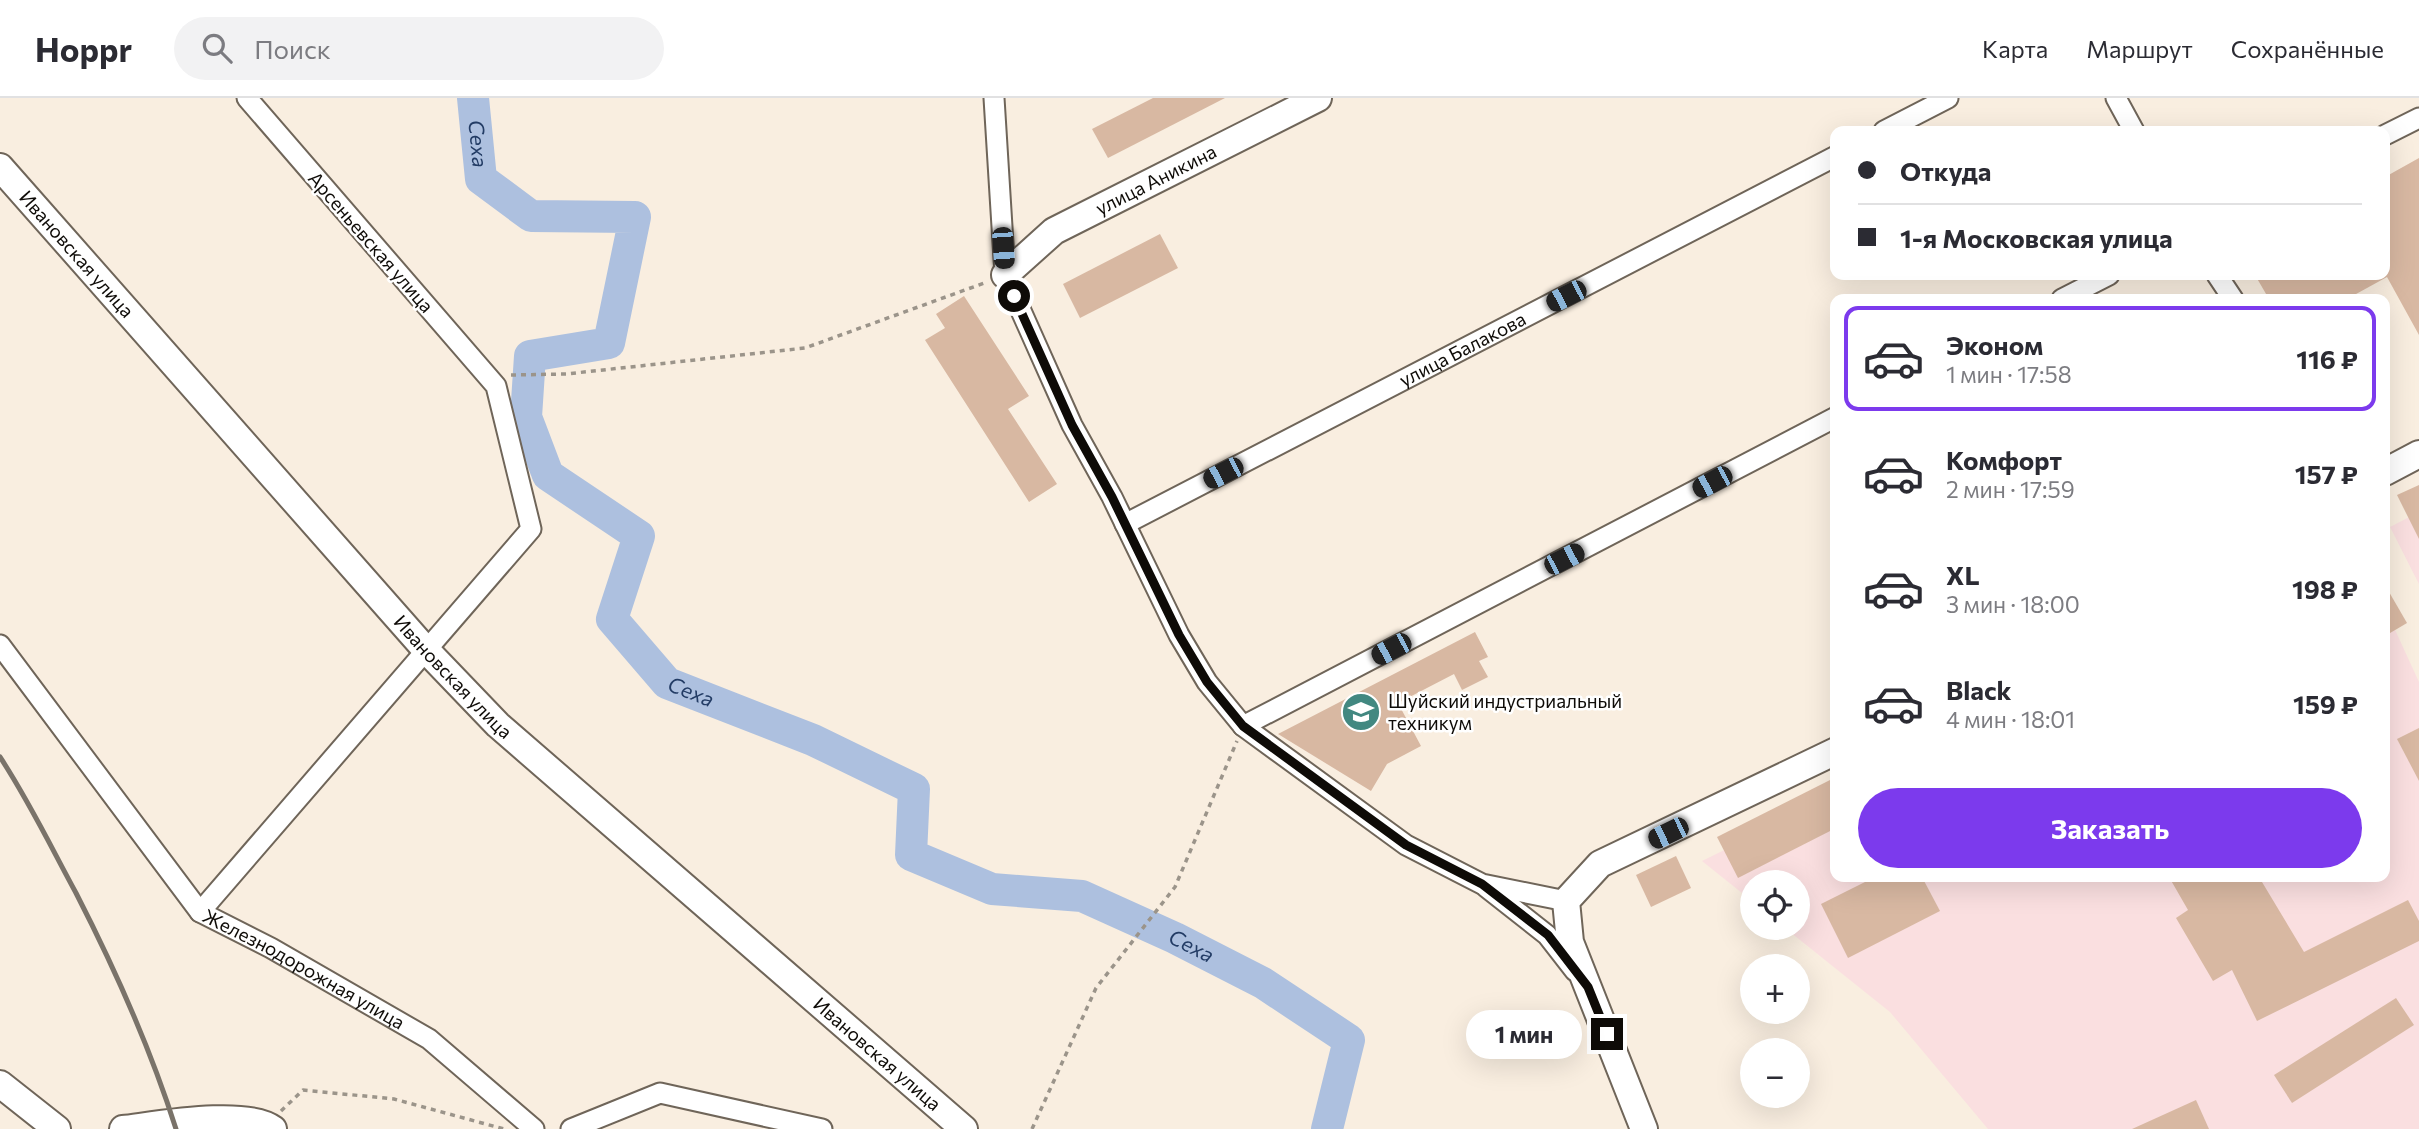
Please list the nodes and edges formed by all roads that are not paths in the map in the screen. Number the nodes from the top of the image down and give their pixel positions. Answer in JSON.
{"nodes":[{"id":1,"x":247,"y":98,"type":"edge"},
{"id":2,"x":994,"y":98,"type":"edge"},
{"id":3,"x":1318,"y":98,"type":"edge"},
{"id":4,"x":1948,"y":98,"type":"edge"},
{"id":5,"x":2116,"y":98,"type":"edge"},
{"id":6,"x":2419,"y":118,"type":"edge"},
{"id":7,"x":1894,"y":126,"type":"edge"},
{"id":8,"x":2131,"y":126,"type":"edge"},
{"id":9,"x":2390,"y":132,"type":"edge"},
{"id":10,"x":1830,"y":159,"type":"edge"},
{"id":11,"x":0,"y":167,"type":"edge"},
{"id":12,"x":1005,"y":275,"type":"junction"},
{"id":13,"x":2099,"y":280,"type":"edge"},
{"id":14,"x":2072,"y":294,"type":"edge"},
{"id":15,"x":1830,"y":420,"type":"edge"},
{"id":16,"x":2419,"y":454,"type":"edge"},
{"id":17,"x":2390,"y":469,"type":"edge"},
{"id":18,"x":1125,"y":523,"type":"junction"},
{"id":19,"x":0,"y":645,"type":"edge"},
{"id":20,"x":426,"y":650,"type":"junction"},
{"id":21,"x":1243,"y":726,"type":"junction"},
{"id":22,"x":1830,"y":754,"type":"edge"},
{"id":23,"x":1482,"y":884,"type":"junction"},
{"id":24,"x":1566,"y":901,"type":"junction"},
{"id":25,"x":200,"y":912,"type":"junction"},
{"id":26,"x":1588,"y":987,"type":"junction"},
{"id":27,"x":0,"y":1084,"type":"edge"},
{"id":28,"x":270,"y":1127,"type":"edge"},
{"id":29,"x":57,"y":1129,"type":"edge"},
{"id":30,"x":123,"y":1129,"type":"edge"},
{"id":31,"x":534,"y":1129,"type":"edge"},
{"id":32,"x":572,"y":1129,"type":"edge"},
{"id":33,"x":822,"y":1129,"type":"edge"},
{"id":34,"x":964,"y":1129,"type":"edge"},
{"id":35,"x":1644,"y":1129,"type":"edge"}],
"edges":[{"from":1,"to":20,"type":"street","name":"Арсеньевская улица"},
{"from":2,"to":12,"type":"street"},
{"from":3,"to":12,"type":"street","name":"улица Аникина"},
{"from":4,"to":7,"type":"street"},
{"from":5,"to":8,"type":"street"},
{"from":6,"to":9,"type":"street"},
{"from":10,"to":18,"type":"street","name":"улица Балакова"},
{"from":11,"to":20,"type":"street","name":"Ивановская улица"},
{"from":12,"to":18,"type":"street"},
{"from":13,"to":14,"type":"street"},
{"from":15,"to":21,"type":"street"},
{"from":16,"to":17,"type":"street"},
{"from":18,"to":21,"type":"street"},
{"from":19,"to":25,"type":"street","name":"Железнодорожная улица"},
{"from":20,"to":25,"type":"street"},
{"from":20,"to":34,"type":"street","name":"Ивановская улица"},
{"from":21,"to":23,"type":"street"},
{"from":22,"to":24,"type":"street"},
{"from":23,"to":24,"type":"street"},
{"from":23,"to":26,"type":"street"},
{"from":24,"to":26,"type":"street"},
{"from":25,"to":31,"type":"street","name":"Железнодорожная улица"},
{"from":26,"to":35,"type":"street"},
{"from":27,"to":29,"type":"street"},
{"from":28,"to":30,"type":"street"},
{"from":32,"to":33,"type":"street"}]}
